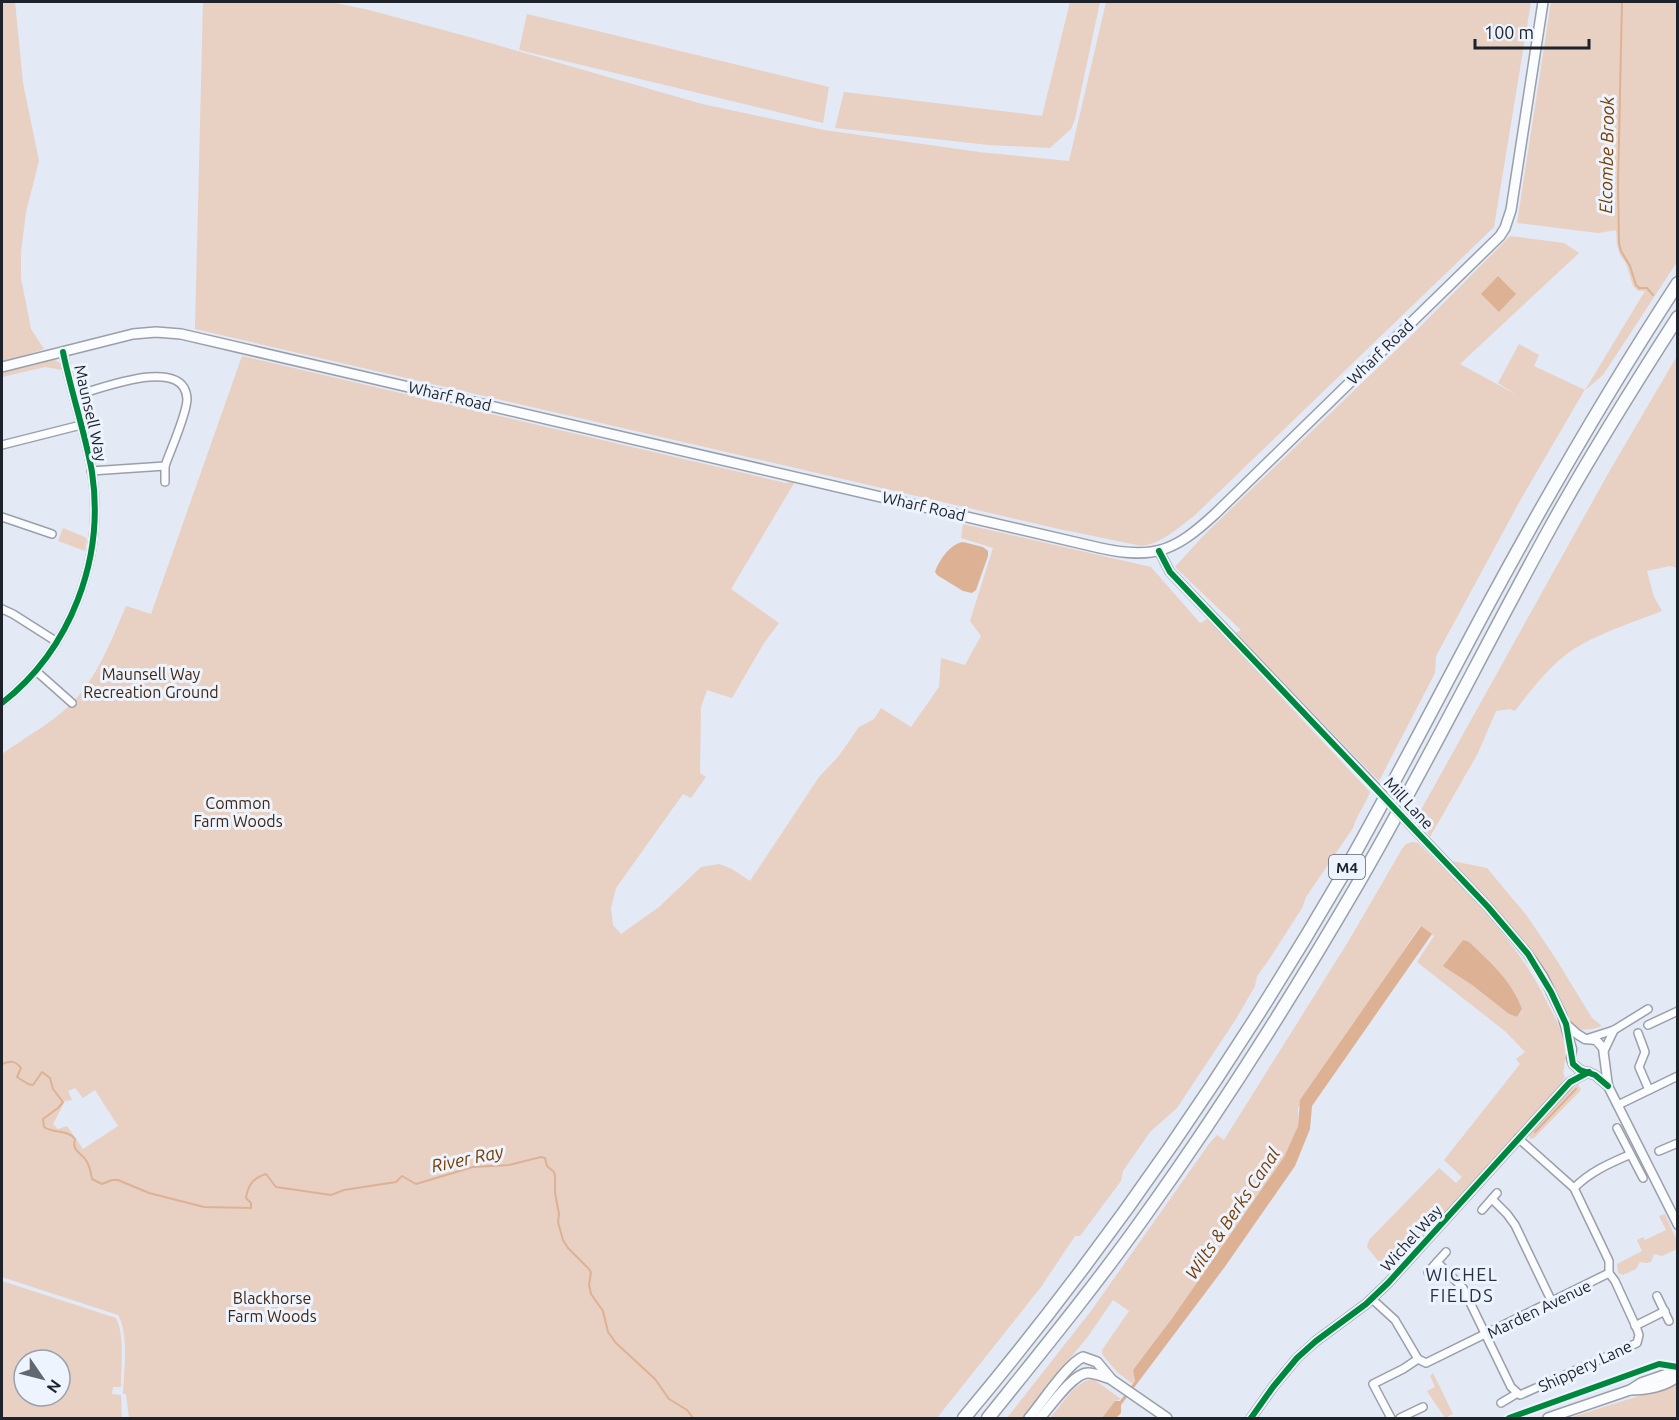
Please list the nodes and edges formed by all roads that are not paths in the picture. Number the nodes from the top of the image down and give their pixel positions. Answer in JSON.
{"nodes":[{"id":1,"x":1543,"y":2,"type":"edge"},
{"id":2,"x":1677,"y":283,"type":"edge"},
{"id":3,"x":1677,"y":317,"type":"edge"},
{"id":4,"x":63,"y":352,"type":"junction"},
{"id":5,"x":2,"y":367,"type":"edge"},
{"id":6,"x":74,"y":396,"type":"junction"},
{"id":7,"x":81,"y":425,"type":"junction"},
{"id":8,"x":2,"y":445,"type":"edge"},
{"id":9,"x":165,"y":466,"type":"junction"},
{"id":10,"x":92,"y":471,"type":"junction"},
{"id":11,"x":165,"y":482,"type":"dead end"},
{"id":12,"x":2,"y":517,"type":"edge"},
{"id":13,"x":52,"y":534,"type":"dead end"},
{"id":14,"x":1159,"y":551,"type":"junction"},
{"id":15,"x":2,"y":609,"type":"edge"},
{"id":16,"x":57,"y":642,"type":"junction"},
{"id":17,"x":36,"y":670,"type":"junction"},
{"id":18,"x":2,"y":703,"type":"edge"},
{"id":19,"x":72,"y":703,"type":"dead end"},
{"id":20,"x":1648,"y":1009,"type":"dead end"},
{"id":21,"x":1677,"y":1011,"type":"edge"},
{"id":22,"x":1566,"y":1024,"type":"junction"},
{"id":23,"x":1648,"y":1025,"type":"dead end"},
{"id":24,"x":1614,"y":1030,"type":"junction"},
{"id":25,"x":1638,"y":1033,"type":"dead end"},
{"id":26,"x":1587,"y":1039,"type":"junction"},
{"id":27,"x":1572,"y":1049,"type":"junction"},
{"id":28,"x":1604,"y":1056,"type":"junction"},
{"id":29,"x":1572,"y":1062,"type":"junction"},
{"id":30,"x":1589,"y":1072,"type":"junction"},
{"id":31,"x":1677,"y":1076,"type":"edge"},
{"id":32,"x":1570,"y":1082,"type":"junction"},
{"id":33,"x":1608,"y":1086,"type":"junction"},
{"id":34,"x":1649,"y":1090,"type":"junction"},
{"id":35,"x":1618,"y":1105,"type":"junction"},
{"id":36,"x":1617,"y":1128,"type":"dead end"},
{"id":37,"x":1518,"y":1138,"type":"junction"},
{"id":38,"x":1677,"y":1143,"type":"edge"},
{"id":39,"x":1659,"y":1151,"type":"dead end"},
{"id":40,"x":1629,"y":1155,"type":"junction"},
{"id":41,"x":1643,"y":1178,"type":"dead end"},
{"id":42,"x":1574,"y":1188,"type":"junction"},
{"id":43,"x":1482,"y":1210,"type":"dead end"},
{"id":44,"x":1677,"y":1226,"type":"edge"},
{"id":45,"x":1446,"y":1252,"type":"dead end"},
{"id":46,"x":1437,"y":1262,"type":"junction"},
{"id":47,"x":1428,"y":1272,"type":"dead end"},
{"id":48,"x":1609,"y":1273,"type":"junction"},
{"id":49,"x":1657,"y":1296,"type":"dead end"},
{"id":50,"x":1372,"y":1299,"type":"junction"},
{"id":51,"x":1552,"y":1302,"type":"junction"},
{"id":52,"x":1665,"y":1311,"type":"junction"},
{"id":53,"x":1669,"y":1321,"type":"dead end"},
{"id":54,"x":1635,"y":1326,"type":"junction"},
{"id":55,"x":1486,"y":1335,"type":"junction"},
{"id":56,"x":1418,"y":1359,"type":"junction"},
{"id":57,"x":1677,"y":1374,"type":"edge"},
{"id":58,"x":1112,"y":1380,"type":"junction"},
{"id":59,"x":1516,"y":1394,"type":"junction"},
{"id":60,"x":1501,"y":1403,"type":"dead end"},
{"id":61,"x":1423,"y":1407,"type":"dead end"},
{"id":62,"x":1165,"y":1417,"type":"edge"},
{"id":63,"x":964,"y":1419,"type":"edge"},
{"id":64,"x":988,"y":1419,"type":"edge"},
{"id":65,"x":1029,"y":1419,"type":"edge"},
{"id":66,"x":1040,"y":1419,"type":"edge"},
{"id":67,"x":1251,"y":1419,"type":"edge"},
{"id":68,"x":1391,"y":1419,"type":"edge"},
{"id":69,"x":1400,"y":1419,"type":"edge"},
{"id":70,"x":1548,"y":1419,"type":"edge"}],
"edges":[{"from":1,"to":14,"type":"main road","name":"Wharf Road"},
{"from":2,"to":63,"type":"highway","number":"M4"},
{"from":3,"to":64,"type":"highway","number":"M4"},
{"from":4,"to":5,"type":"main road","name":"Wharf Road"},
{"from":4,"to":6,"type":"street","name":"Maunsell Way"},
{"from":4,"to":14,"type":"main road","name":"Wharf Road"},
{"from":6,"to":7,"type":"street","name":"Maunsell Way"},
{"from":6,"to":9,"type":"street"},
{"from":7,"to":8,"type":"street"},
{"from":7,"to":10,"type":"street","name":"Maunsell Way"},
{"from":9,"to":10,"type":"street"},
{"from":9,"to":11,"type":"street"},
{"from":10,"to":16,"type":"street","name":"Maunsell Way"},
{"from":12,"to":13,"type":"street"},
{"from":14,"to":22,"type":"street","name":"Mill Lane","bridge":true},
{"from":15,"to":16,"type":"street"},
{"from":16,"to":17,"type":"street","name":"Maunsell Way"},
{"from":17,"to":18,"type":"street","name":"Maunsell Way"},
{"from":17,"to":19,"type":"street"},
{"from":20,"to":24,"type":"street"},
{"from":21,"to":23,"type":"street"},
{"from":22,"to":26,"type":"street","name":"Mill Lane"},
{"from":22,"to":27,"type":"street","name":"Mill Lane"},
{"from":24,"to":26,"type":"street"},
{"from":24,"to":28,"type":"street"},
{"from":25,"to":34,"type":"street"},
{"from":26,"to":27,"type":"street"},
{"from":26,"to":28,"type":"street","name":"Mill Lane"},
{"from":27,"to":29,"type":"street","name":"Mill Lane"},
{"from":28,"to":30,"type":"street"},
{"from":28,"to":33,"type":"street"},
{"from":29,"to":30,"type":"street"},
{"from":29,"to":32,"type":"street"},
{"from":30,"to":32,"type":"street","name":"Wichel Way"},
{"from":30,"to":33,"type":"street"},
{"from":31,"to":34,"type":"street"},
{"from":32,"to":37,"type":"street","name":"Wichel Way"},
{"from":33,"to":35,"type":"street"},
{"from":34,"to":35,"type":"street"},
{"from":35,"to":44,"type":"street"},
{"from":36,"to":40,"type":"street"},
{"from":37,"to":42,"type":"street","name":"Marden Avenue"},
{"from":37,"to":50,"type":"street","name":"Wichel Way"},
{"from":38,"to":39,"type":"street"},
{"from":40,"to":41,"type":"street"},
{"from":40,"to":42,"type":"street"},
{"from":42,"to":48,"type":"street","name":"Marden Avenue"},
{"from":43,"to":51,"type":"street"},
{"from":45,"to":46,"type":"street"},
{"from":46,"to":47,"type":"street"},
{"from":46,"to":55,"type":"street","name":"Shippery Lane"},
{"from":48,"to":51,"type":"street","name":"Marden Avenue"},
{"from":48,"to":54,"type":"street","name":"Shippery Lane"},
{"from":49,"to":52,"type":"street"},
{"from":50,"to":56,"type":"street"},
{"from":50,"to":67,"type":"street","name":"Wichel Way"},
{"from":51,"to":55,"type":"street","name":"Marden Avenue"},
{"from":52,"to":53,"type":"street"},
{"from":52,"to":54,"type":"street","name":"Shippery Lane"},
{"from":54,"to":59,"type":"street","name":"Shippery Lane"},
{"from":55,"to":56,"type":"street","name":"Marden Avenue"},
{"from":55,"to":59,"type":"street","name":"Shippery Lane"},
{"from":56,"to":68,"type":"street"},
{"from":57,"to":70,"type":"main road"},
{"from":58,"to":62,"type":"main road"},
{"from":58,"to":65,"type":"main road"},
{"from":58,"to":66,"type":"main road"},
{"from":59,"to":60,"type":"street","name":"Shippery Lane"},
{"from":61,"to":69,"type":"street"}]}
